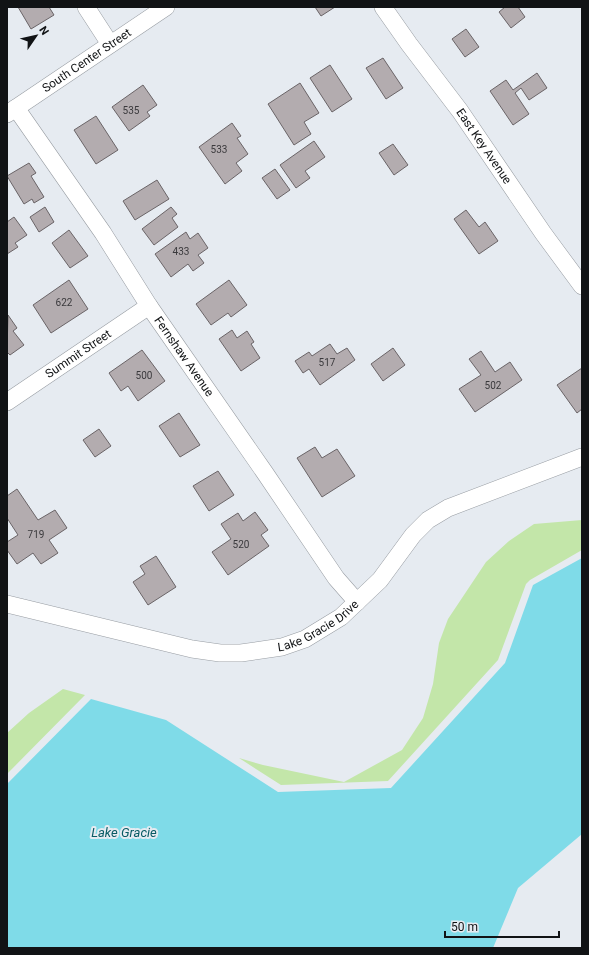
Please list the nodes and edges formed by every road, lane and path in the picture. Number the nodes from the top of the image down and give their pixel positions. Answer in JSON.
{"nodes":[{"id":1,"x":86,"y":7,"type":"edge"},
{"id":2,"x":166,"y":7,"type":"edge"},
{"id":3,"x":384,"y":7,"type":"edge"},
{"id":4,"x":110,"y":44,"type":"junction"},
{"id":5,"x":11,"y":111,"type":"edge"},
{"id":6,"x":582,"y":286,"type":"edge"},
{"id":7,"x":149,"y":306,"type":"junction"},
{"id":8,"x":7,"y":402,"type":"edge"},
{"id":9,"x":582,"y":457,"type":"edge"},
{"id":10,"x":357,"y":602,"type":"junction"},
{"id":11,"x":7,"y":604,"type":"edge"}],
"edges":[{"from":1,"to":4,"type":"street"},
{"from":2,"to":4,"type":"street","name":"South Center Street"},
{"from":3,"to":6,"type":"street","name":"East Key Avenue"},
{"from":4,"to":5,"type":"street","name":"South Center Street"},
{"from":5,"to":7,"type":"street","name":"Fernshaw Avenue"},
{"from":7,"to":8,"type":"street","name":"Summit Street"},
{"from":7,"to":10,"type":"street","name":"Fernshaw Avenue"},
{"from":9,"to":10,"type":"street","name":"Lake Gracie Drive"},
{"from":10,"to":11,"type":"street","name":"Lake Gracie Drive"}]}
